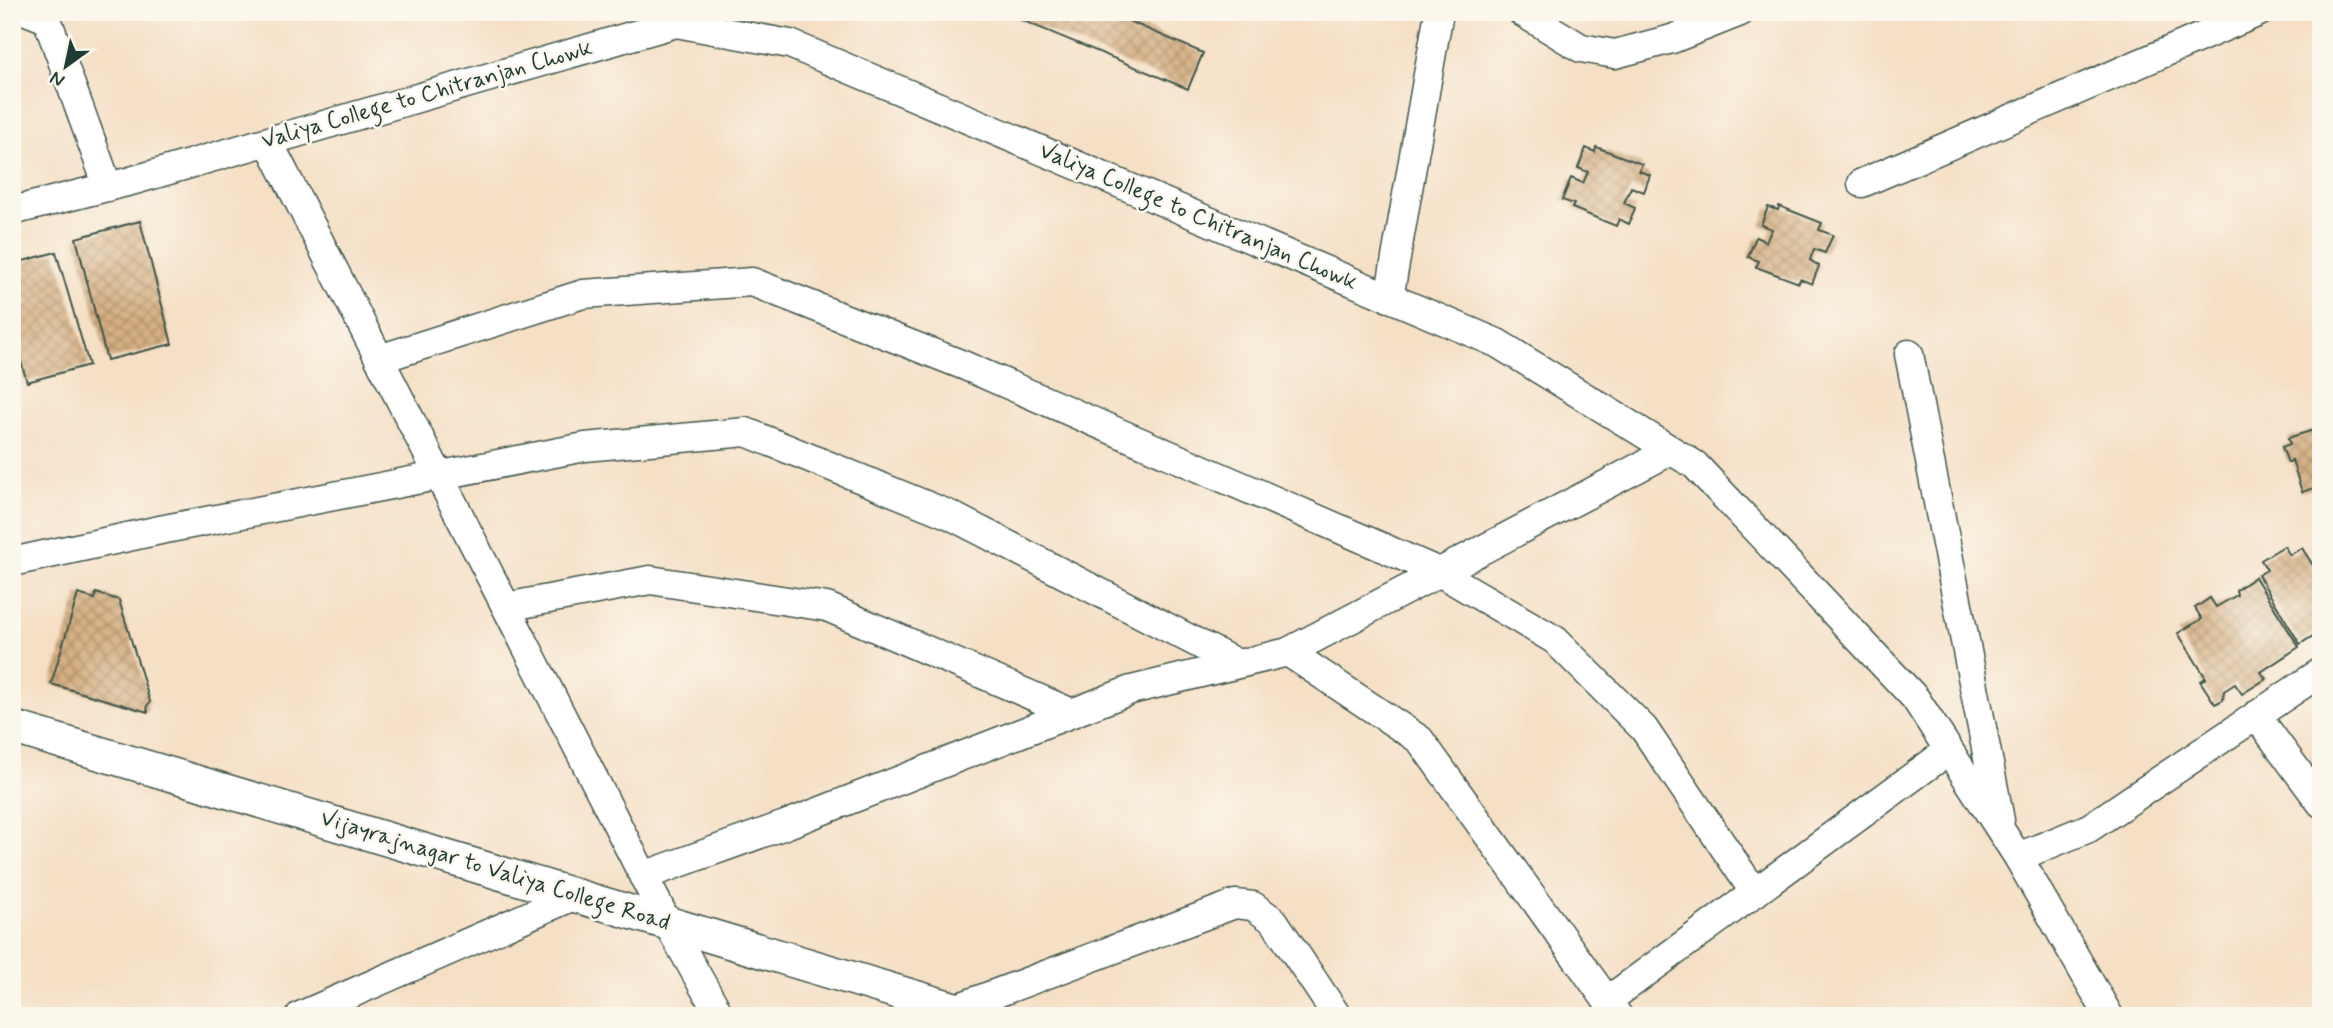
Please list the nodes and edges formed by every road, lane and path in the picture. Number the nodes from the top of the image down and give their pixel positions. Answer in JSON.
{"nodes":[{"id":1,"x":29,"y":12,"type":"edge"},
{"id":2,"x":1438,"y":12,"type":"edge"},
{"id":3,"x":1522,"y":12,"type":"edge"},
{"id":4,"x":1740,"y":12,"type":"edge"},
{"id":5,"x":2259,"y":12,"type":"edge"},
{"id":6,"x":731,"y":22,"type":"edge"},
{"id":7,"x":268,"y":141,"type":"junction"},
{"id":8,"x":1863,"y":183,"type":"dead end"},
{"id":9,"x":107,"y":187,"type":"junction"},
{"id":10,"x":12,"y":211,"type":"edge"},
{"id":11,"x":1389,"y":298,"type":"junction"},
{"id":12,"x":1909,"y":354,"type":"dead end"},
{"id":13,"x":379,"y":359,"type":"junction"},
{"id":14,"x":1670,"y":451,"type":"junction"},
{"id":15,"x":439,"y":475,"type":"junction"},
{"id":16,"x":12,"y":562,"type":"edge"},
{"id":17,"x":1439,"y":572,"type":"junction"},
{"id":18,"x":506,"y":607,"type":"junction"},
{"id":19,"x":1288,"y":652,"type":"junction"},
{"id":20,"x":1238,"y":664,"type":"junction"},
{"id":21,"x":2321,"y":672,"type":"edge"},
{"id":22,"x":1072,"y":713,"type":"junction"},
{"id":23,"x":2256,"y":715,"type":"junction"},
{"id":24,"x":12,"y":727,"type":"edge"},
{"id":25,"x":1948,"y":751,"type":"junction"},
{"id":26,"x":2321,"y":803,"type":"edge"},
{"id":27,"x":2002,"y":833,"type":"junction"},
{"id":28,"x":2018,"y":858,"type":"junction"},
{"id":29,"x":643,"y":876,"type":"junction"},
{"id":30,"x":1755,"y":893,"type":"junction"},
{"id":31,"x":576,"y":895,"type":"junction"},
{"id":32,"x":667,"y":922,"type":"junction"},
{"id":33,"x":1613,"y":1008,"type":"edge"},
{"id":34,"x":966,"y":1012,"type":"edge"},
{"id":35,"x":300,"y":1016,"type":"edge"},
{"id":36,"x":720,"y":1016,"type":"edge"},
{"id":37,"x":1338,"y":1016,"type":"edge"},
{"id":38,"x":2109,"y":1016,"type":"edge"}],
"edges":[{"from":1,"to":9,"type":"street"},
{"from":2,"to":11,"type":"street"},
{"from":3,"to":4,"type":"street"},
{"from":5,"to":8,"type":"street"},
{"from":6,"to":7,"type":"street","name":"Valiya College to Chitranjan Chowk"},
{"from":6,"to":11,"type":"street","name":"Valiya College to Chitranjan Chowk"},
{"from":7,"to":9,"type":"street","name":"Valiya College to Chitranjan Chowk"},
{"from":7,"to":13,"type":"street"},
{"from":9,"to":10,"type":"street","name":"Valiya College to Chitranjan Chowk"},
{"from":11,"to":14,"type":"street","name":"Valiya College to Chitranjan Chowk"},
{"from":12,"to":27,"type":"street"},
{"from":13,"to":15,"type":"street"},
{"from":13,"to":17,"type":"street"},
{"from":14,"to":17,"type":"street"},
{"from":14,"to":25,"type":"street","name":"Valiya College to Chitranjan Chowk"},
{"from":15,"to":16,"type":"street"},
{"from":15,"to":18,"type":"street"},
{"from":15,"to":20,"type":"street"},
{"from":17,"to":19,"type":"street"},
{"from":17,"to":30,"type":"street"},
{"from":18,"to":22,"type":"street"},
{"from":18,"to":29,"type":"street"},
{"from":19,"to":20,"type":"street"},
{"from":19,"to":33,"type":"street"},
{"from":20,"to":22,"type":"street"},
{"from":21,"to":23,"type":"street"},
{"from":22,"to":29,"type":"street"},
{"from":23,"to":26,"type":"street"},
{"from":23,"to":28,"type":"street"},
{"from":24,"to":31,"type":"street","name":"Vijayrajnagar to Valiya College Road"},
{"from":25,"to":27,"type":"street","name":"Valiya College to Chitranjan Chowk"},
{"from":25,"to":30,"type":"street"},
{"from":27,"to":28,"type":"street","name":"Valiya College to Chitranjan Chowk"},
{"from":28,"to":38,"type":"street","name":"Valiya College to Chitranjan Chowk"},
{"from":29,"to":32,"type":"street"},
{"from":30,"to":33,"type":"street"},
{"from":31,"to":32,"type":"street","name":"Vijayrajnagar to Valiya College Road"},
{"from":31,"to":35,"type":"street"},
{"from":32,"to":34,"type":"street","name":"Vijayrajnagar to Valiya College Road"},
{"from":32,"to":36,"type":"street"},
{"from":34,"to":37,"type":"street"}]}
